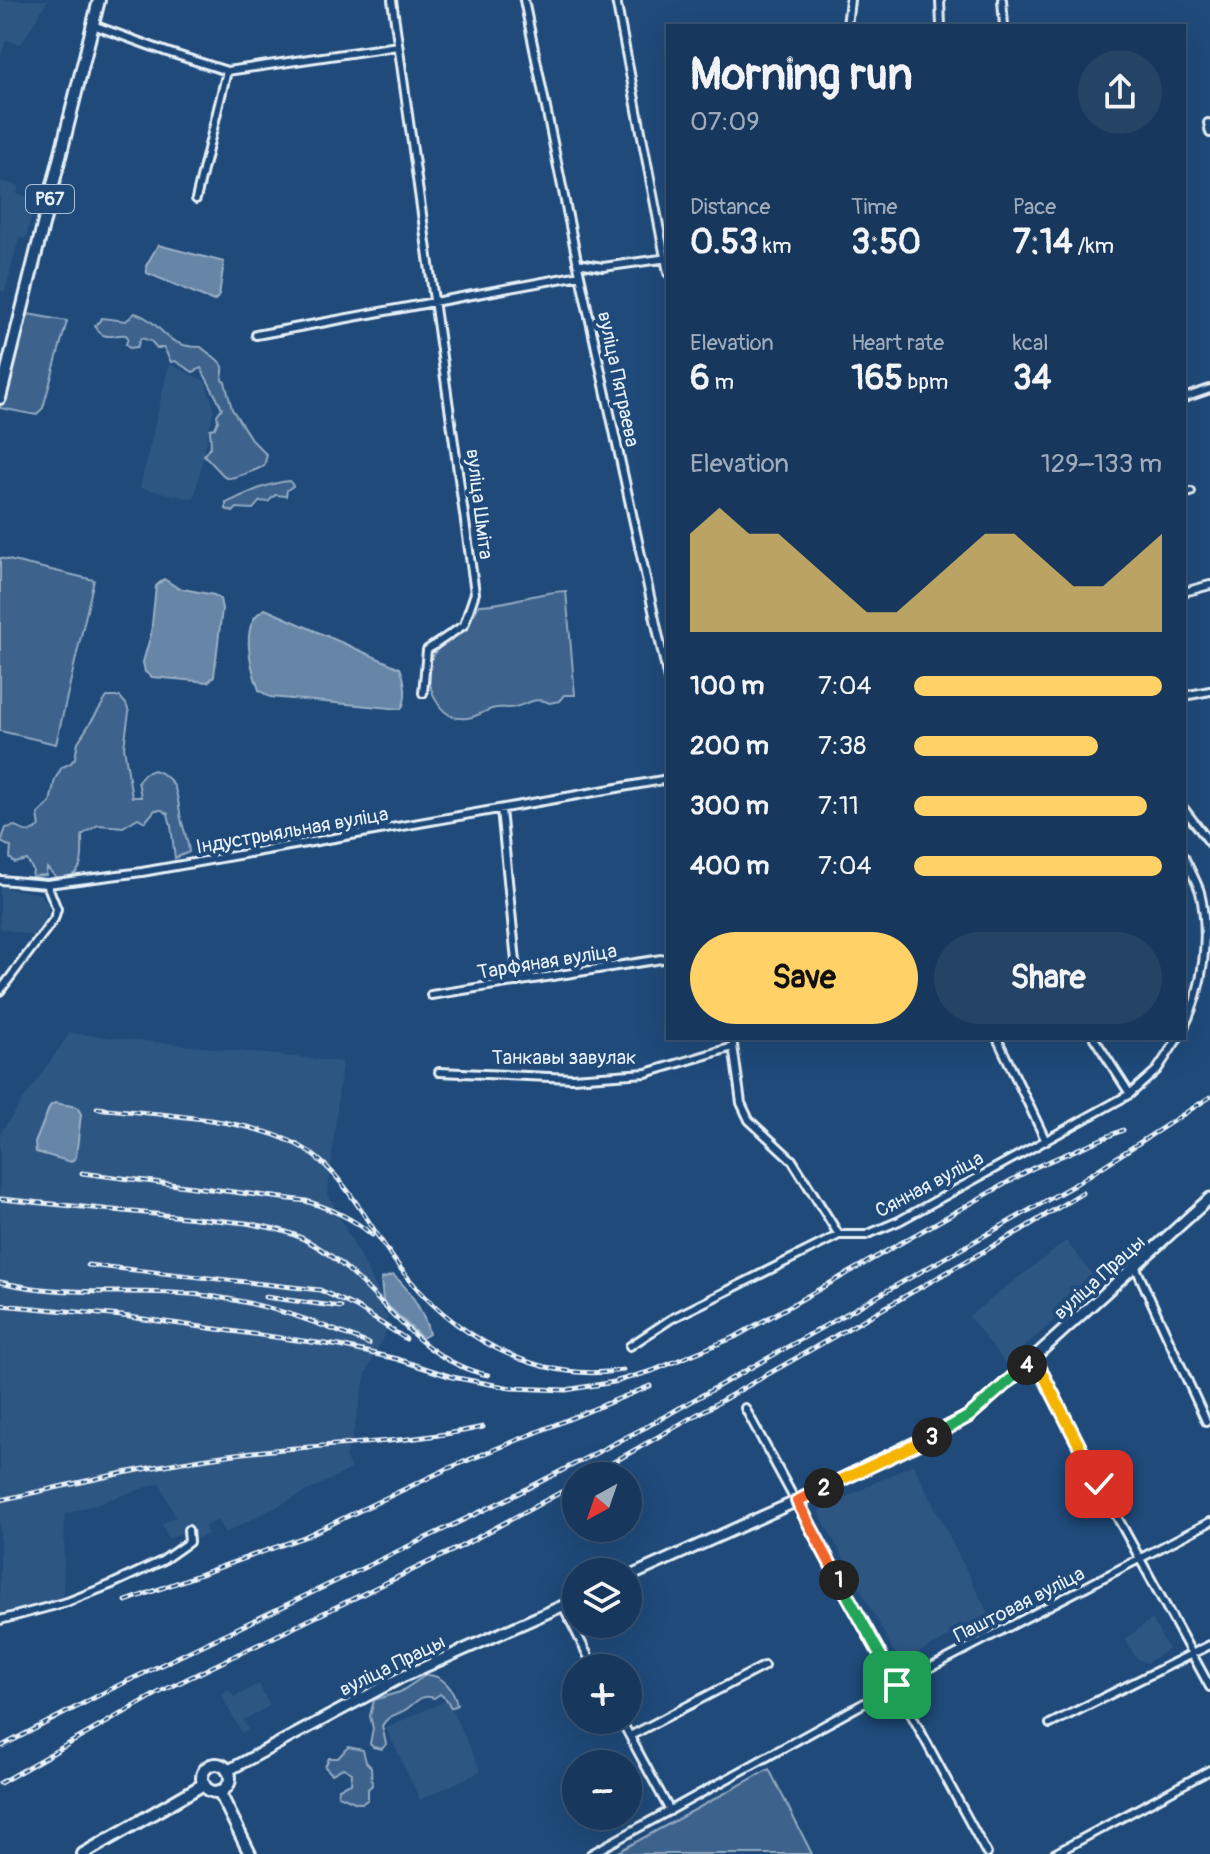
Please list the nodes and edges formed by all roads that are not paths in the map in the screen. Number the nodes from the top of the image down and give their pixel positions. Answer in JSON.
{"nodes":[{"id":1,"x":99,"y":0,"type":"edge"},
{"id":2,"x":392,"y":0,"type":"edge"},
{"id":3,"x":524,"y":0,"type":"edge"},
{"id":4,"x":616,"y":0,"type":"edge"},
{"id":5,"x":850,"y":0,"type":"edge"},
{"id":6,"x":940,"y":0,"type":"edge"},
{"id":7,"x":1002,"y":0,"type":"edge"},
{"id":8,"x":847,"y":24,"type":"edge"},
{"id":9,"x":941,"y":24,"type":"edge"},
{"id":10,"x":1004,"y":24,"type":"edge"},
{"id":11,"x":93,"y":25,"type":"junction"},
{"id":12,"x":398,"y":46,"type":"junction"},
{"id":13,"x":227,"y":71,"type":"junction"},
{"id":14,"x":1208,"y":123,"type":"edge"},
{"id":15,"x":1210,"y":133,"type":"edge"},
{"id":16,"x":196,"y":199,"type":"dead end"},
{"id":17,"x":666,"y":253,"type":"edge"},
{"id":18,"x":666,"y":258,"type":"edge"},
{"id":19,"x":577,"y":263,"type":"junction"},
{"id":20,"x":580,"y":275,"type":"junction"},
{"id":21,"x":434,"y":300,"type":"junction"},
{"id":22,"x":256,"y":335,"type":"dead end"},
{"id":23,"x":1210,"y":389,"type":"edge"},
{"id":24,"x":1186,"y":397,"type":"edge"},
{"id":25,"x":0,"y":398,"type":"edge"},
{"id":26,"x":1210,"y":585,"type":"edge"},
{"id":27,"x":1186,"y":591,"type":"edge"},
{"id":28,"x":666,"y":670,"type":"edge"},
{"id":29,"x":1210,"y":691,"type":"edge"},
{"id":30,"x":423,"y":693,"type":"dead end"},
{"id":31,"x":1186,"y":696,"type":"edge"},
{"id":32,"x":666,"y":779,"type":"edge"},
{"id":33,"x":501,"y":809,"type":"junction"},
{"id":34,"x":1186,"y":812,"type":"edge"},
{"id":35,"x":1210,"y":843,"type":"edge"},
{"id":36,"x":1186,"y":867,"type":"edge"},
{"id":37,"x":0,"y":880,"type":"edge"},
{"id":38,"x":47,"y":884,"type":"junction"},
{"id":39,"x":666,"y":958,"type":"edge"},
{"id":40,"x":518,"y":982,"type":"junction"},
{"id":41,"x":0,"y":991,"type":"edge"},
{"id":42,"x":431,"y":995,"type":"dead end"},
{"id":43,"x":1186,"y":1021,"type":"edge"},
{"id":44,"x":732,"y":1040,"type":"edge"},
{"id":45,"x":998,"y":1040,"type":"edge"},
{"id":46,"x":1095,"y":1040,"type":"edge"},
{"id":47,"x":1177,"y":1040,"type":"edge"},
{"id":48,"x":733,"y":1047,"type":"junction"},
{"id":49,"x":439,"y":1072,"type":"dead end"},
{"id":50,"x":1130,"y":1094,"type":"junction"},
{"id":51,"x":1045,"y":1139,"type":"junction"},
{"id":52,"x":1210,"y":1198,"type":"edge"},
{"id":53,"x":839,"y":1235,"type":"junction"},
{"id":54,"x":1136,"y":1268,"type":"junction"},
{"id":55,"x":630,"y":1346,"type":"dead end"},
{"id":56,"x":1035,"y":1359,"type":"junction"},
{"id":57,"x":745,"y":1408,"type":"dead end"},
{"id":58,"x":1206,"y":1421,"type":"dead end"},
{"id":59,"x":797,"y":1501,"type":"junction"},
{"id":60,"x":1210,"y":1522,"type":"edge"},
{"id":61,"x":188,"y":1530,"type":"dead end"},
{"id":62,"x":1140,"y":1559,"type":"junction"},
{"id":63,"x":642,"y":1571,"type":"edge"},
{"id":64,"x":562,"y":1606,"type":"edge"},
{"id":65,"x":0,"y":1620,"type":"edge"},
{"id":66,"x":1210,"y":1645,"type":"edge"},
{"id":67,"x":1193,"y":1654,"type":"junction"},
{"id":68,"x":764,"y":1666,"type":"dead end"},
{"id":69,"x":897,"y":1685,"type":"junction"},
{"id":70,"x":1210,"y":1687,"type":"edge"},
{"id":71,"x":1050,"y":1724,"type":"dead end"},
{"id":72,"x":630,"y":1736,"type":"joint"},
{"id":73,"x":1210,"y":1770,"type":"edge"},
{"id":74,"x":227,"y":1771,"type":"junction"},
{"id":75,"x":204,"y":1784,"type":"junction"},
{"id":76,"x":219,"y":1791,"type":"junction"},
{"id":77,"x":670,"y":1811,"type":"junction"},
{"id":78,"x":83,"y":1854,"type":"edge"},
{"id":79,"x":250,"y":1854,"type":"edge"},
{"id":80,"x":591,"y":1854,"type":"edge"},
{"id":81,"x":987,"y":1854,"type":"edge"},
{"id":82,"x":1054,"y":1854,"type":"edge"}],
"edges":[{"from":1,"to":11,"type":"main road","number":"Р67"},
{"from":2,"to":12,"type":"street","name":"вуліца Шміта"},
{"from":3,"to":19,"type":"street","name":"вуліца Пятраева"},
{"from":4,"to":17,"type":"street"},
{"from":5,"to":8,"type":"street"},
{"from":6,"to":9,"type":"street"},
{"from":7,"to":10,"type":"street"},
{"from":11,"to":13,"type":"street"},
{"from":11,"to":25,"type":"main road","number":"Р67"},
{"from":12,"to":13,"type":"street"},
{"from":12,"to":21,"type":"street","name":"вуліца Шміта"},
{"from":13,"to":16,"type":"street"},
{"from":14,"to":15,"type":"street"},
{"from":18,"to":19,"type":"street"},
{"from":19,"to":20,"type":"street","name":"вуліца Пятраева"},
{"from":20,"to":21,"type":"street"},
{"from":20,"to":28,"type":"street","name":"вуліца Пятраева"},
{"from":21,"to":22,"type":"street"},
{"from":21,"to":30,"type":"street","name":"вуліца Шміта"},
{"from":23,"to":24,"type":"street"},
{"from":26,"to":27,"type":"street"},
{"from":29,"to":31,"type":"street"},
{"from":32,"to":33,"type":"street","name":"Індустрыяльная вуліца"},
{"from":33,"to":38,"type":"street","name":"Індустрыяльная вуліца"},
{"from":33,"to":40,"type":"street"},
{"from":34,"to":35,"type":"street"},
{"from":36,"to":43,"type":"street"},
{"from":37,"to":38,"type":"street","name":"Індустрыяльная вуліца"},
{"from":38,"to":41,"type":"street"},
{"from":39,"to":40,"type":"street","name":"Тарфяная вуліца"},
{"from":40,"to":42,"type":"street","name":"Тарфяная вуліца"},
{"from":44,"to":48,"type":"street"},
{"from":45,"to":51,"type":"street"},
{"from":46,"to":50,"type":"street"},
{"from":47,"to":50,"type":"street","name":"Сянная вуліца"},
{"from":48,"to":49,"type":"street","name":"Танкавы завулак"},
{"from":48,"to":53,"type":"street"},
{"from":50,"to":51,"type":"street","name":"Сянная вуліца"},
{"from":51,"to":53,"type":"street","name":"Сянная вуліца"},
{"from":52,"to":54,"type":"main road","name":"вуліца Працы"},
{"from":53,"to":55,"type":"street","name":"Сянная вуліца"},
{"from":54,"to":56,"type":"main road","name":"вуліца Працы"},
{"from":54,"to":58,"type":"street"},
{"from":56,"to":59,"type":"main road","name":"вуліца Працы"},
{"from":56,"to":62,"type":"street"},
{"from":57,"to":59,"type":"street"},
{"from":59,"to":63,"type":"main road","name":"вуліца Працы"},
{"from":59,"to":69,"type":"street"},
{"from":60,"to":62,"type":"street","name":"Паштовая вуліца"},
{"from":61,"to":65,"type":"street"},
{"from":62,"to":67,"type":"street"},
{"from":62,"to":69,"type":"street","name":"Паштовая вуліца"},
{"from":64,"to":74,"type":"main road","name":"вуліца Працы"},
{"from":66,"to":67,"type":"street"},
{"from":67,"to":70,"type":"street"},
{"from":67,"to":71,"type":"street"},
{"from":68,"to":72,"type":"street"},
{"from":69,"to":77,"type":"street","name":"Паштовая вуліца"},
{"from":69,"to":81,"type":"street"},
{"from":72,"to":77,"type":"street"},
{"from":73,"to":82,"type":"street"},
{"from":74,"to":75,"type":"main road","name":"вуліца Працы"},
{"from":74,"to":76,"type":"main road"},
{"from":75,"to":76,"type":"main road"},
{"from":75,"to":78,"type":"main road","name":"вуліца Працы"},
{"from":76,"to":79,"type":"main road"},
{"from":77,"to":80,"type":"street","name":"Паштовая вуліца"}]}
